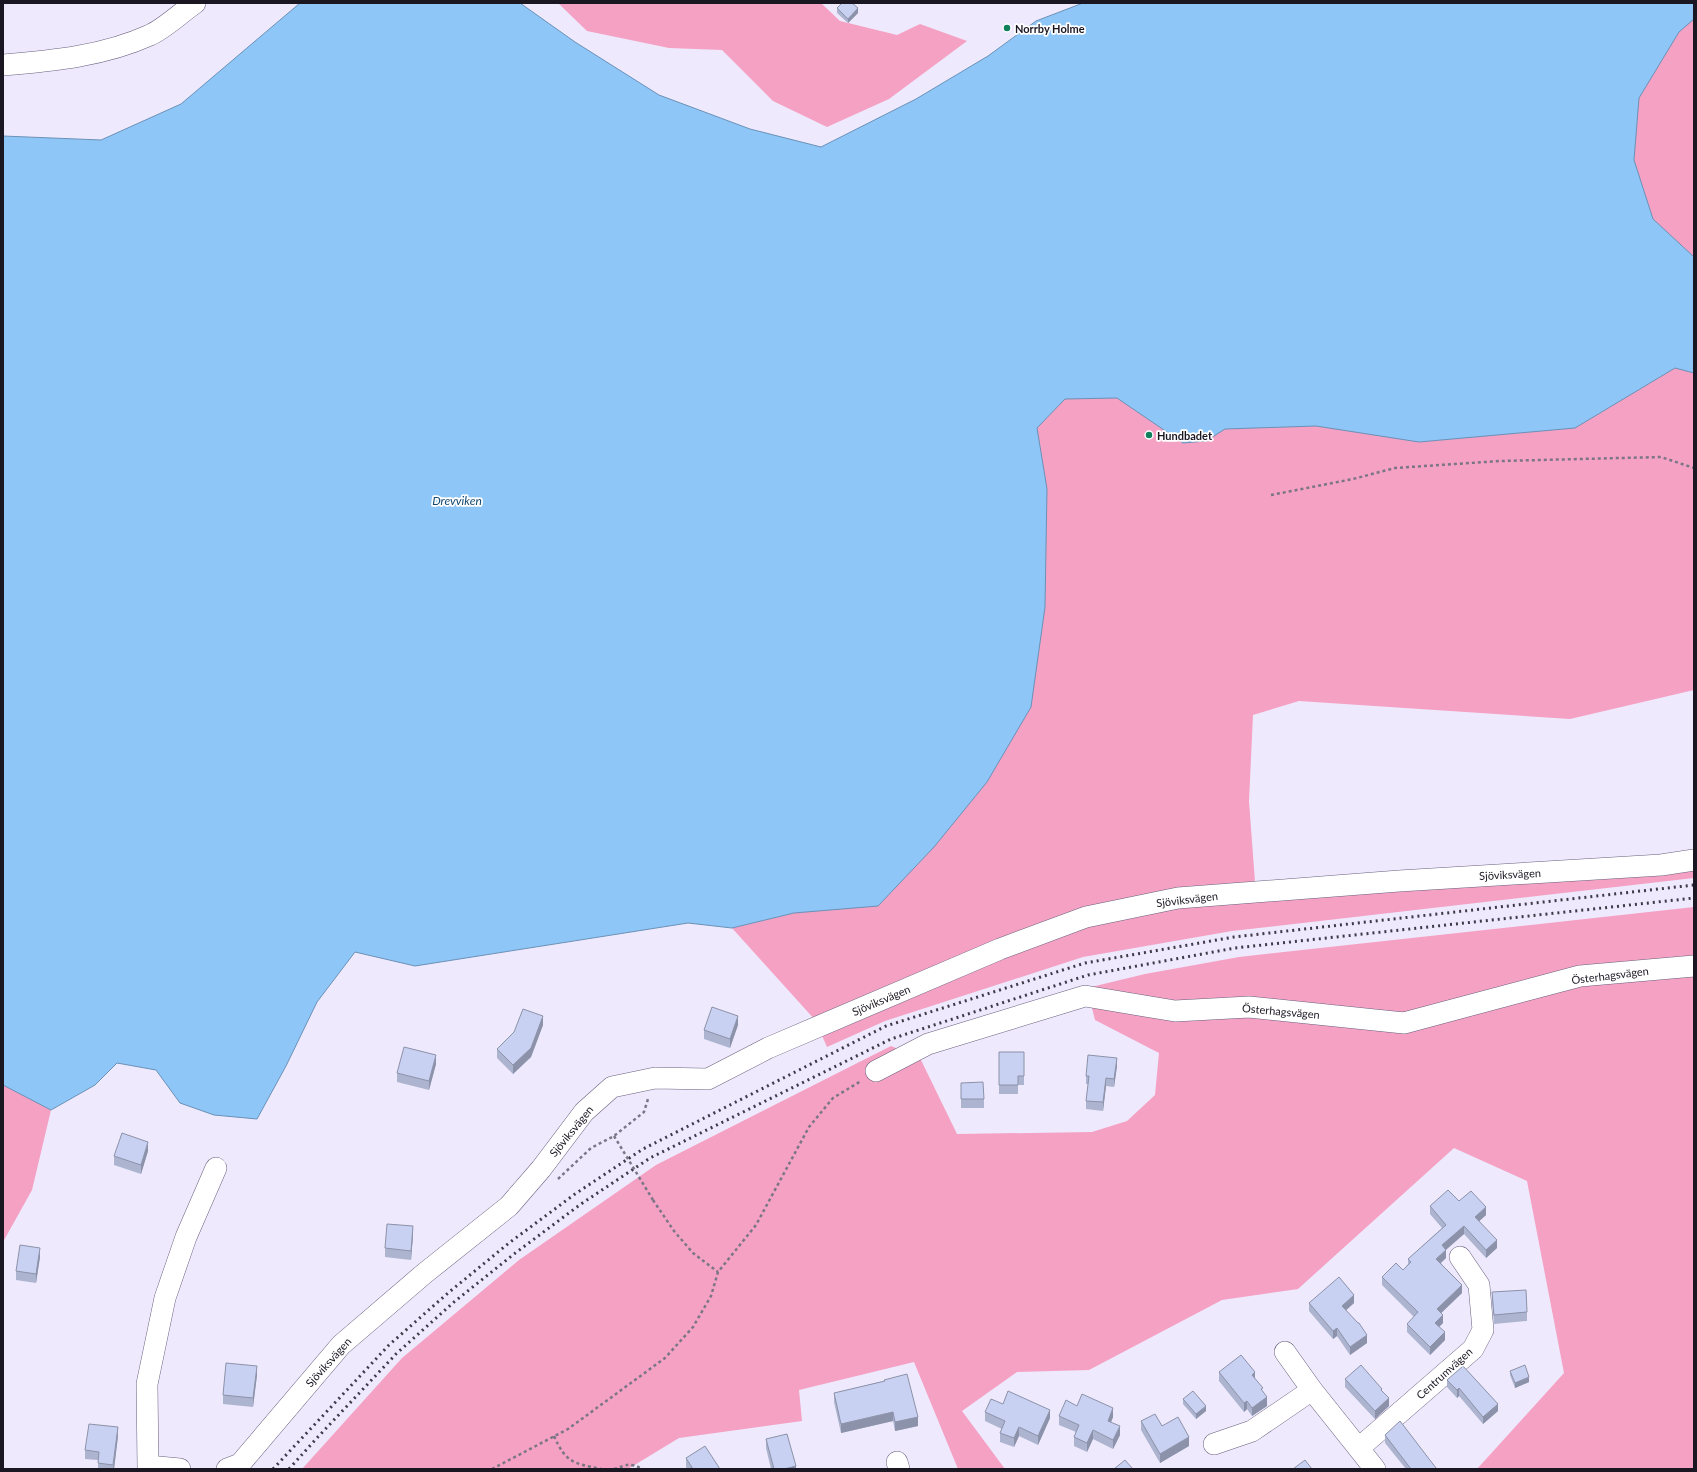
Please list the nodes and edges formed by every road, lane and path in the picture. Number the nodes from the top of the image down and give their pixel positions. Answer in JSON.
{"nodes":[{"id":1,"x":195,"y":3,"type":"edge"},
{"id":2,"x":3,"y":65,"type":"edge"},
{"id":3,"x":1694,"y":468,"type":"edge"},
{"id":4,"x":1271,"y":495,"type":"dead end"},
{"id":5,"x":1694,"y":860,"type":"edge"},
{"id":6,"x":1694,"y":966,"type":"edge"},
{"id":7,"x":876,"y":1071,"type":"joint"},
{"id":8,"x":655,"y":1078,"type":"junction"},
{"id":9,"x":216,"y":1168,"type":"dead end"},
{"id":10,"x":1460,"y":1257,"type":"dead end"},
{"id":11,"x":718,"y":1272,"type":"junction"},
{"id":12,"x":1285,"y":1352,"type":"dead end"},
{"id":13,"x":1312,"y":1390,"type":"junction"},
{"id":14,"x":554,"y":1436,"type":"junction"},
{"id":15,"x":1214,"y":1444,"type":"dead end"},
{"id":16,"x":1359,"y":1448,"type":"junction"},
{"id":17,"x":148,"y":1468,"type":"edge"},
{"id":18,"x":180,"y":1469,"type":"edge"},
{"id":19,"x":227,"y":1469,"type":"edge"},
{"id":20,"x":492,"y":1469,"type":"edge"},
{"id":21,"x":601,"y":1469,"type":"edge"},
{"id":22,"x":614,"y":1469,"type":"edge"},
{"id":23,"x":643,"y":1469,"type":"edge"},
{"id":24,"x":1375,"y":1469,"type":"edge"}],
"edges":[{"from":1,"to":2,"type":"street"},
{"from":3,"to":4,"type":"path"},
{"from":5,"to":8,"type":"street","name":"Sjöviksvägen"},
{"from":6,"to":7,"type":"street","name":"Österhagsvägen"},
{"from":7,"to":11,"type":"path"},
{"from":8,"to":11,"type":"path","bridge":true},
{"from":8,"to":19,"type":"street","name":"Sjöviksvägen"},
{"from":9,"to":17,"type":"street"},
{"from":10,"to":16,"type":"street","name":"Centrumvägen"},
{"from":11,"to":14,"type":"path"},
{"from":12,"to":13,"type":"street"},
{"from":13,"to":15,"type":"street"},
{"from":13,"to":16,"type":"street"},
{"from":14,"to":20,"type":"path"},
{"from":14,"to":21,"type":"path"},
{"from":16,"to":24,"type":"street"},
{"from":17,"to":18,"type":"street"},
{"from":22,"to":23,"type":"path"}]}
